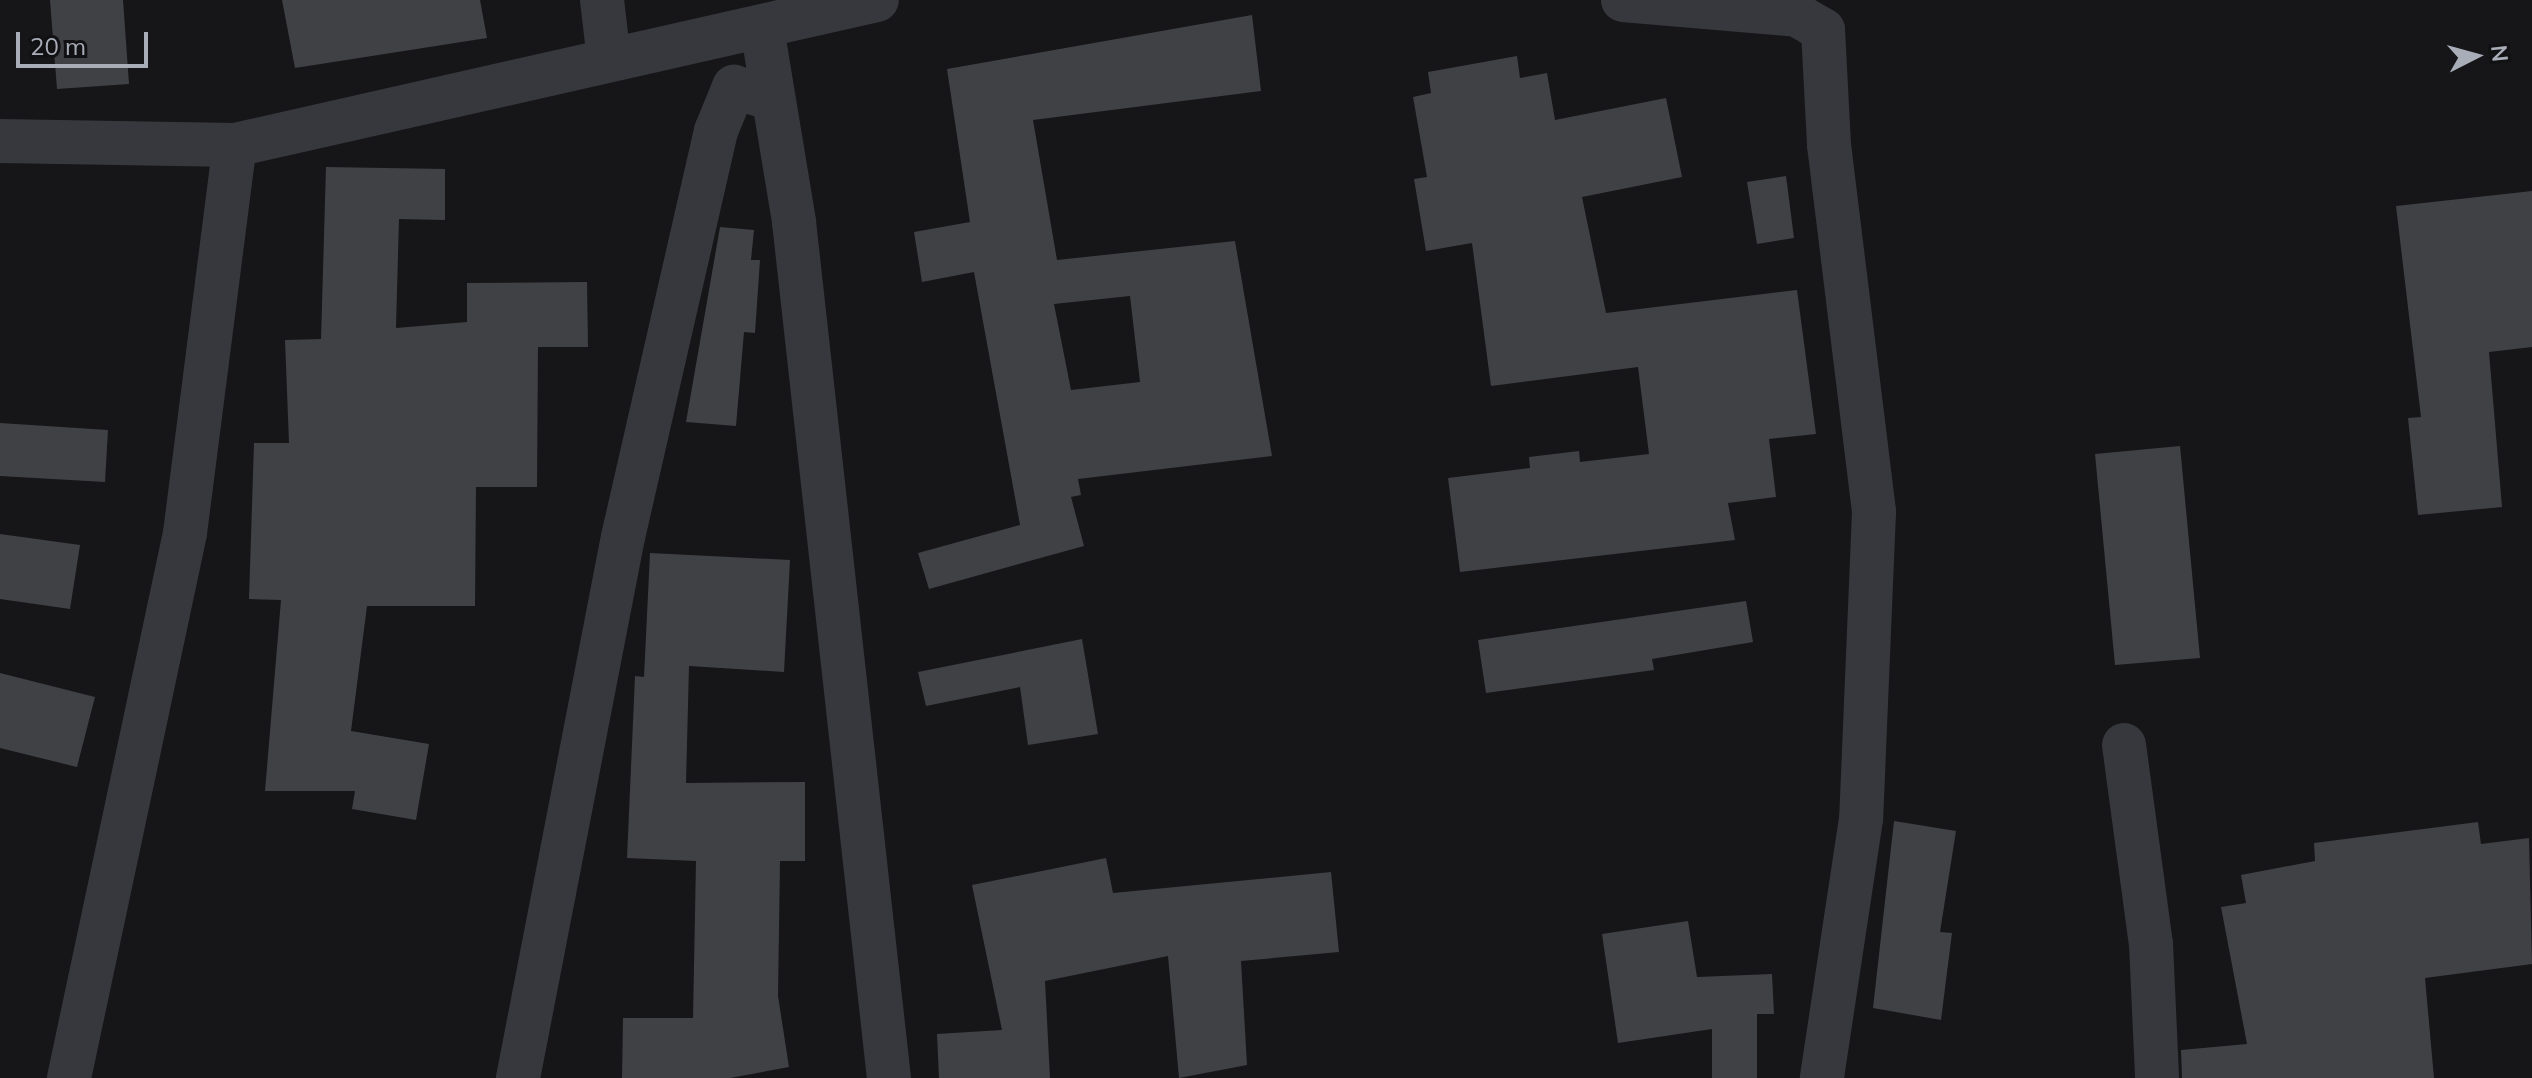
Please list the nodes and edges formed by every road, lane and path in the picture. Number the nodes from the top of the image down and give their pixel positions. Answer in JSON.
{"nodes":[{"id":1,"x":602,"y":0,"type":"edge"},
{"id":2,"x":877,"y":0,"type":"edge"},
{"id":3,"x":1623,"y":0,"type":"edge"},
{"id":4,"x":1824,"y":15,"type":"edge"},
{"id":5,"x":762,"y":28,"type":"junction"},
{"id":6,"x":609,"y":60,"type":"junction"},
{"id":7,"x":773,"y":99,"type":"junction"},
{"id":8,"x":0,"y":141,"type":"edge"},
{"id":9,"x":235,"y":145,"type":"junction"},
{"id":10,"x":2124,"y":745,"type":"dead end"},
{"id":11,"x":69,"y":1078,"type":"edge"},
{"id":12,"x":518,"y":1078,"type":"edge"},
{"id":13,"x":889,"y":1078,"type":"edge"},
{"id":14,"x":1822,"y":1078,"type":"edge"},
{"id":15,"x":2157,"y":1078,"type":"edge"}],
"edges":[{"from":1,"to":6,"type":"street"},
{"from":2,"to":5,"type":"street"},
{"from":3,"to":4,"type":"street"},
{"from":4,"to":14,"type":"street"},
{"from":5,"to":6,"type":"street"},
{"from":5,"to":7,"type":"street"},
{"from":6,"to":9,"type":"street"},
{"from":7,"to":12,"type":"street"},
{"from":7,"to":13,"type":"street"},
{"from":8,"to":9,"type":"street"},
{"from":9,"to":11,"type":"street"},
{"from":10,"to":15,"type":"street"}]}
